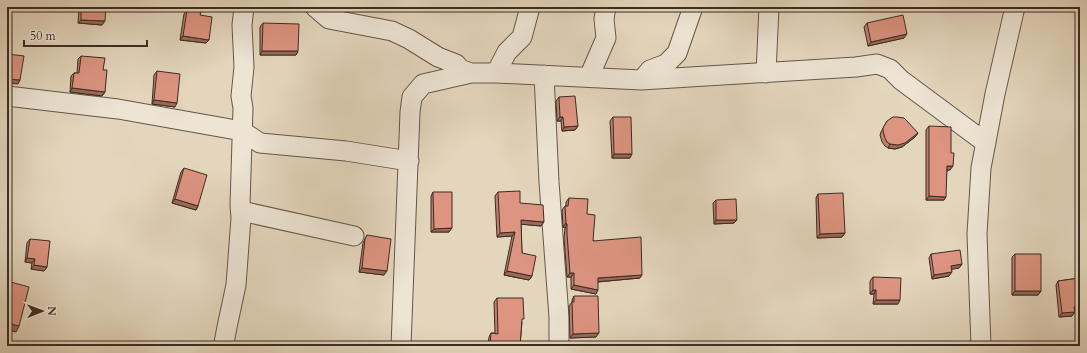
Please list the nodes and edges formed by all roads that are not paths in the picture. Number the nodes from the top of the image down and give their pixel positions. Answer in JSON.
{"nodes":[{"id":1,"x":244,"y":7,"type":"edge"},
{"id":2,"x":315,"y":7,"type":"edge"},
{"id":3,"x":530,"y":7,"type":"edge"},
{"id":4,"x":606,"y":7,"type":"edge"},
{"id":5,"x":693,"y":7,"type":"edge"},
{"id":6,"x":770,"y":7,"type":"edge"},
{"id":7,"x":1015,"y":7,"type":"edge"},
{"id":8,"x":496,"y":73,"type":"junction"},
{"id":9,"x":766,"y":73,"type":"junction"},
{"id":10,"x":470,"y":74,"type":"junction"},
{"id":11,"x":544,"y":75,"type":"junction"},
{"id":12,"x":588,"y":78,"type":"junction"},
{"id":13,"x":642,"y":80,"type":"junction"},
{"id":14,"x":7,"y":96,"type":"edge"},
{"id":15,"x":242,"y":131,"type":"junction"},
{"id":16,"x":986,"y":143,"type":"junction"},
{"id":17,"x":409,"y":161,"type":"junction"},
{"id":18,"x":241,"y":211,"type":"junction"},
{"id":19,"x":354,"y":236,"type":"dead end"},
{"id":20,"x":224,"y":346,"type":"edge"},
{"id":21,"x":401,"y":346,"type":"edge"},
{"id":22,"x":559,"y":346,"type":"edge"},
{"id":23,"x":981,"y":346,"type":"edge"}],
"edges":[{"from":1,"to":15,"type":"street"},
{"from":2,"to":10,"type":"street"},
{"from":3,"to":8,"type":"street"},
{"from":4,"to":12,"type":"street"},
{"from":5,"to":13,"type":"street"},
{"from":6,"to":9,"type":"street"},
{"from":7,"to":16,"type":"street"},
{"from":8,"to":10,"type":"street"},
{"from":8,"to":11,"type":"street"},
{"from":9,"to":13,"type":"street"},
{"from":9,"to":16,"type":"street"},
{"from":10,"to":17,"type":"street"},
{"from":11,"to":12,"type":"street"},
{"from":11,"to":22,"type":"street"},
{"from":12,"to":13,"type":"street"},
{"from":14,"to":15,"type":"street"},
{"from":15,"to":17,"type":"street"},
{"from":15,"to":18,"type":"street"},
{"from":16,"to":23,"type":"street"},
{"from":17,"to":21,"type":"street"},
{"from":18,"to":19,"type":"street"},
{"from":18,"to":20,"type":"street"}]}
